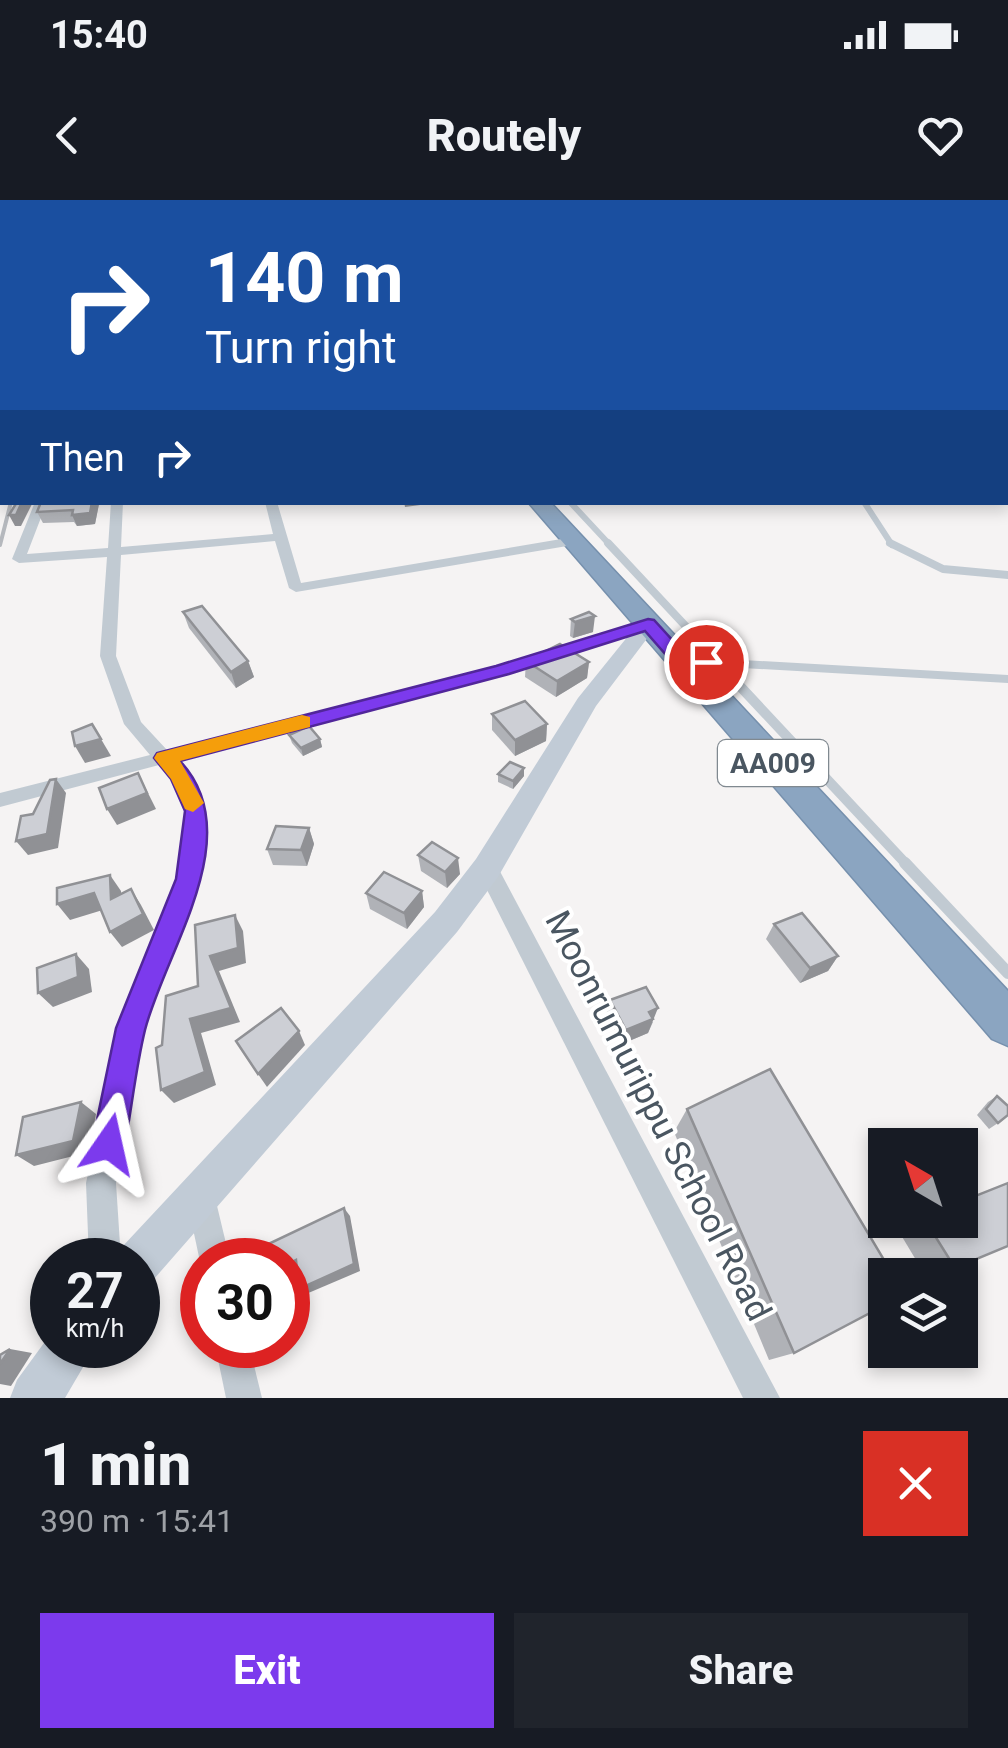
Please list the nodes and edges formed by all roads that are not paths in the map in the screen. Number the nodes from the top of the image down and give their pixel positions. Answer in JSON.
{"nodes":[{"id":1,"x":39,"y":505,"type":"edge"},
{"id":2,"x":117,"y":505,"type":"edge"},
{"id":3,"x":271,"y":505,"type":"edge"},
{"id":4,"x":541,"y":505,"type":"edge"},
{"id":5,"x":573,"y":505,"type":"edge"},
{"id":6,"x":866,"y":505,"type":"edge"},
{"id":7,"x":280,"y":536,"type":"junction"},
{"id":8,"x":573,"y":542,"type":"junction"},
{"id":9,"x":114,"y":552,"type":"junction"},
{"id":10,"x":1008,"y":575,"type":"edge"},
{"id":11,"x":648,"y":624,"type":"junction"},
{"id":12,"x":680,"y":660,"type":"junction"},
{"id":13,"x":732,"y":663,"type":"junction"},
{"id":14,"x":1008,"y":679,"type":"edge"},
{"id":15,"x":164,"y":758,"type":"junction"},
{"id":16,"x":0,"y":800,"type":"edge"},
{"id":17,"x":486,"y":868,"type":"junction"},
{"id":18,"x":1008,"y":974,"type":"edge"},
{"id":19,"x":1008,"y":1024,"type":"edge"},
{"id":20,"x":201,"y":1196,"type":"junction"},
{"id":21,"x":104,"y":1238,"type":"edge"},
{"id":22,"x":210,"y":1238,"type":"edge"},
{"id":23,"x":160,"y":1240,"type":"edge"},
{"id":24,"x":56,"y":1368,"type":"edge"},
{"id":25,"x":237,"y":1368,"type":"edge"},
{"id":26,"x":34,"y":1398,"type":"edge"},
{"id":27,"x":244,"y":1398,"type":"edge"},
{"id":28,"x":762,"y":1398,"type":"edge"}],
"edges":[{"from":1,"to":9,"type":"street"},
{"from":2,"to":9,"type":"street"},
{"from":3,"to":7,"type":"street"},
{"from":4,"to":8,"type":"highway","number":"AA009"},
{"from":5,"to":13,"type":"lane"},
{"from":6,"to":10,"type":"lane"},
{"from":7,"to":8,"type":"street"},
{"from":7,"to":9,"type":"street"},
{"from":8,"to":11,"type":"highway","number":"AA009"},
{"from":9,"to":15,"type":"street"},
{"from":11,"to":12,"type":"highway","number":"AA009"},
{"from":11,"to":15,"type":"street"},
{"from":11,"to":17,"type":"street"},
{"from":12,"to":13,"type":"lane"},
{"from":12,"to":19,"type":"highway","number":"AA009"},
{"from":13,"to":14,"type":"lane"},
{"from":13,"to":18,"type":"lane"},
{"from":15,"to":16,"type":"street"},
{"from":15,"to":21,"type":"street"},
{"from":17,"to":20,"type":"street"},
{"from":17,"to":28,"type":"street","name":"Moonrumurippu School Road"},
{"from":20,"to":22,"type":"street"},
{"from":20,"to":23,"type":"street"},
{"from":24,"to":26,"type":"street"},
{"from":25,"to":27,"type":"street"}]}
